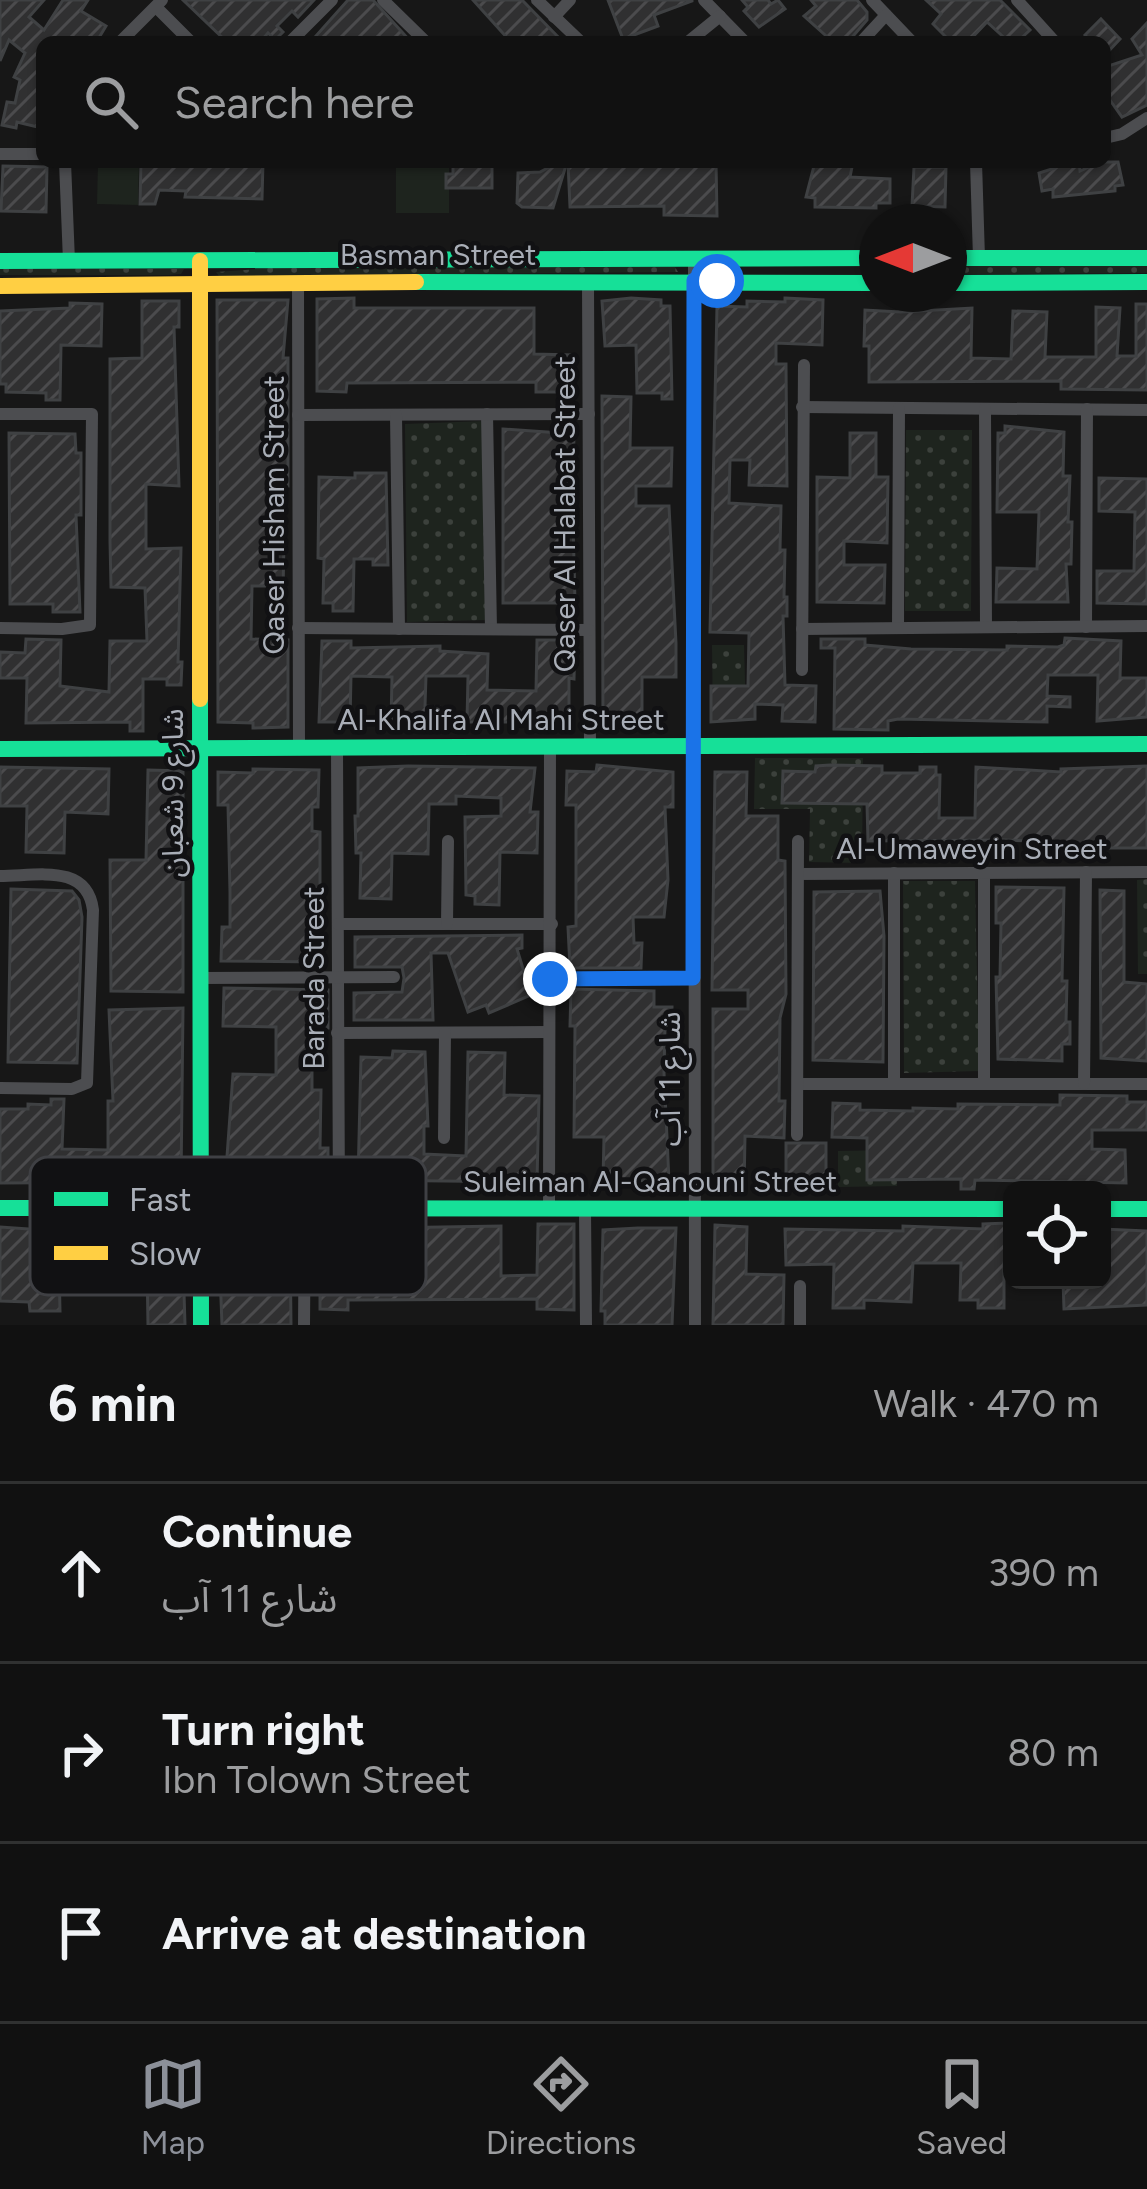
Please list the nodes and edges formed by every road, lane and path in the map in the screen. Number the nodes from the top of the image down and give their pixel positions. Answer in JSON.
{"nodes":[{"id":1,"x":332,"y":0,"type":"edge"},
{"id":2,"x":383,"y":0,"type":"edge"},
{"id":3,"x":537,"y":0,"type":"edge"},
{"id":4,"x":570,"y":0,"type":"edge"},
{"id":5,"x":704,"y":0,"type":"edge"},
{"id":6,"x":872,"y":0,"type":"edge"},
{"id":7,"x":1017,"y":0,"type":"edge"},
{"id":8,"x":159,"y":4,"type":"edge"},
{"id":9,"x":886,"y":15,"type":"junction"},
{"id":10,"x":720,"y":16,"type":"junction"},
{"id":11,"x":554,"y":17,"type":"junction"},
{"id":12,"x":126,"y":36,"type":"edge"},
{"id":13,"x":186,"y":36,"type":"edge"},
{"id":14,"x":296,"y":36,"type":"edge"},
{"id":15,"x":420,"y":36,"type":"edge"},
{"id":16,"x":575,"y":36,"type":"edge"},
{"id":17,"x":695,"y":36,"type":"edge"},
{"id":18,"x":739,"y":36,"type":"edge"},
{"id":19,"x":867,"y":36,"type":"edge"},
{"id":20,"x":906,"y":36,"type":"edge"},
{"id":21,"x":1050,"y":36,"type":"edge"},
{"id":22,"x":1147,"y":118,"type":"edge"},
{"id":23,"x":1111,"y":136,"type":"edge"},
{"id":24,"x":0,"y":154,"type":"edge"},
{"id":25,"x":36,"y":154,"type":"edge"},
{"id":26,"x":65,"y":168,"type":"edge"},
{"id":27,"x":976,"y":168,"type":"edge"},
{"id":28,"x":694,"y":257,"type":"junction"},
{"id":29,"x":967,"y":257,"type":"edge"},
{"id":30,"x":979,"y":257,"type":"junction"},
{"id":31,"x":859,"y":258,"type":"edge"},
{"id":32,"x":1147,"y":258,"type":"edge"},
{"id":33,"x":69,"y":261,"type":"junction"},
{"id":34,"x":200,"y":261,"type":"junction"},
{"id":35,"x":0,"y":262,"type":"edge"},
{"id":36,"x":694,"y":280,"type":"junction"},
{"id":37,"x":588,"y":281,"type":"junction"},
{"id":38,"x":200,"y":282,"type":"junction"},
{"id":39,"x":298,"y":282,"type":"junction"},
{"id":40,"x":1147,"y":282,"type":"edge"},
{"id":41,"x":859,"y":283,"type":"edge"},
{"id":42,"x":967,"y":284,"type":"edge"},
{"id":43,"x":0,"y":286,"type":"edge"},
{"id":44,"x":804,"y":365,"type":"dead end"},
{"id":45,"x":802,"y":407,"type":"junction"},
{"id":46,"x":899,"y":408,"type":"junction"},
{"id":47,"x":985,"y":409,"type":"junction"},
{"id":48,"x":1087,"y":409,"type":"junction"},
{"id":49,"x":1147,"y":410,"type":"edge"},
{"id":50,"x":487,"y":414,"type":"junction"},
{"id":51,"x":589,"y":414,"type":"junction"},
{"id":52,"x":0,"y":415,"type":"edge"},
{"id":53,"x":298,"y":415,"type":"junction"},
{"id":54,"x":396,"y":415,"type":"junction"},
{"id":55,"x":1086,"y":626,"type":"junction"},
{"id":56,"x":1147,"y":626,"type":"edge"},
{"id":57,"x":986,"y":627,"type":"junction"},
{"id":58,"x":0,"y":628,"type":"edge"},
{"id":59,"x":298,"y":628,"type":"junction"},
{"id":60,"x":898,"y":628,"type":"junction"},
{"id":61,"x":399,"y":629,"type":"junction"},
{"id":62,"x":491,"y":629,"type":"junction"},
{"id":63,"x":802,"y":629,"type":"junction"},
{"id":64,"x":590,"y":630,"type":"junction"},
{"id":65,"x":802,"y":670,"type":"dead end"},
{"id":66,"x":1147,"y":744,"type":"edge"},
{"id":67,"x":694,"y":746,"type":"junction"},
{"id":68,"x":550,"y":747,"type":"junction"},
{"id":69,"x":590,"y":747,"type":"junction"},
{"id":70,"x":200,"y":748,"type":"junction"},
{"id":71,"x":299,"y":748,"type":"junction"},
{"id":72,"x":338,"y":748,"type":"junction"},
{"id":73,"x":0,"y":749,"type":"edge"},
{"id":74,"x":448,"y":841,"type":"dead end"},
{"id":75,"x":797,"y":841,"type":"dead end"},
{"id":76,"x":1085,"y":872,"type":"junction"},
{"id":77,"x":1147,"y":872,"type":"edge"},
{"id":78,"x":893,"y":873,"type":"junction"},
{"id":79,"x":984,"y":873,"type":"junction"},
{"id":80,"x":797,"y":874,"type":"junction"},
{"id":81,"x":0,"y":876,"type":"edge"},
{"id":82,"x":338,"y":923,"type":"junction"},
{"id":83,"x":447,"y":923,"type":"junction"},
{"id":84,"x":552,"y":923,"type":"junction"},
{"id":85,"x":338,"y":977,"type":"junction"},
{"id":86,"x":394,"y":977,"type":"dead end"},
{"id":87,"x":693,"y":978,"type":"junction"},
{"id":88,"x":200,"y":979,"type":"junction"},
{"id":89,"x":550,"y":979,"type":"junction"},
{"id":90,"x":549,"y":1032,"type":"junction"},
{"id":91,"x":338,"y":1033,"type":"junction"},
{"id":92,"x":445,"y":1033,"type":"junction"},
{"id":93,"x":797,"y":1084,"type":"junction"},
{"id":94,"x":894,"y":1084,"type":"junction"},
{"id":95,"x":984,"y":1084,"type":"junction"},
{"id":96,"x":1084,"y":1084,"type":"junction"},
{"id":97,"x":1147,"y":1084,"type":"edge"},
{"id":98,"x":0,"y":1088,"type":"edge"},
{"id":99,"x":797,"y":1135,"type":"dead end"},
{"id":100,"x":444,"y":1138,"type":"dead end"},
{"id":101,"x":201,"y":1157,"type":"edge"},
{"id":102,"x":339,"y":1157,"type":"edge"},
{"id":103,"x":426,"y":1208,"type":"edge"},
{"id":104,"x":549,"y":1209,"type":"junction"},
{"id":105,"x":585,"y":1209,"type":"junction"},
{"id":106,"x":695,"y":1209,"type":"junction"},
{"id":107,"x":1003,"y":1209,"type":"edge"},
{"id":108,"x":1111,"y":1209,"type":"edge"},
{"id":109,"x":1147,"y":1209,"type":"edge"},
{"id":110,"x":800,"y":1286,"type":"dead end"},
{"id":111,"x":304,"y":1295,"type":"edge"},
{"id":112,"x":304,"y":1325,"type":"edge"},
{"id":113,"x":586,"y":1325,"type":"edge"},
{"id":114,"x":695,"y":1325,"type":"edge"},
{"id":115,"x":800,"y":1325,"type":"edge"}],
"edges":[{"from":1,"to":14,"type":"street"},
{"from":2,"to":15,"type":"street"},
{"from":3,"to":11,"type":"street"},
{"from":4,"to":11,"type":"street"},
{"from":5,"to":10,"type":"street"},
{"from":6,"to":9,"type":"street"},
{"from":7,"to":21,"type":"street"},
{"from":8,"to":12,"type":"street"},
{"from":8,"to":13,"type":"street"},
{"from":9,"to":19,"type":"street"},
{"from":9,"to":20,"type":"street"},
{"from":10,"to":17,"type":"street"},
{"from":10,"to":18,"type":"street"},
{"from":11,"to":16,"type":"street"},
{"from":22,"to":23,"type":"street"},
{"from":24,"to":25,"type":"street"},
{"from":26,"to":33,"type":"street"},
{"from":27,"to":30,"type":"street"},
{"from":28,"to":31,"type":"street","name":"Basman Street"},
{"from":28,"to":34,"type":"street","name":"Basman Street"},
{"from":28,"to":36,"type":"street","name":"شارع 11 آب"},
{"from":29,"to":30,"type":"street"},
{"from":30,"to":32,"type":"street"},
{"from":33,"to":34,"type":"street","name":"Basman Street"},
{"from":33,"to":35,"type":"street","name":"Basman Street"},
{"from":34,"to":38,"type":"street","name":"شارع 9 شعبان"},
{"from":36,"to":37,"type":"street","name":"Basman Street"},
{"from":36,"to":41,"type":"street","name":"Basman Street"},
{"from":36,"to":67,"type":"street","name":"شارع 11 آب"},
{"from":37,"to":39,"type":"street","name":"Basman Street"},
{"from":37,"to":51,"type":"street","name":"Qaser Al Halabat Street"},
{"from":38,"to":39,"type":"street","name":"Basman Street"},
{"from":38,"to":43,"type":"street","name":"Basman Street"},
{"from":38,"to":70,"type":"street","name":"شارع 9 شعبان"},
{"from":39,"to":53,"type":"street","name":"Qaser Hisham Street"},
{"from":40,"to":42,"type":"street"},
{"from":44,"to":45,"type":"street"},
{"from":45,"to":46,"type":"street"},
{"from":45,"to":63,"type":"street"},
{"from":46,"to":47,"type":"street"},
{"from":46,"to":60,"type":"street"},
{"from":47,"to":48,"type":"street"},
{"from":47,"to":57,"type":"street"},
{"from":48,"to":49,"type":"street"},
{"from":48,"to":55,"type":"street"},
{"from":50,"to":51,"type":"street"},
{"from":50,"to":54,"type":"street"},
{"from":50,"to":62,"type":"street"},
{"from":51,"to":64,"type":"street","name":"Qaser Al Halabat Street"},
{"from":52,"to":58,"type":"street"},
{"from":53,"to":54,"type":"street"},
{"from":53,"to":59,"type":"street","name":"Qaser Hisham Street"},
{"from":54,"to":61,"type":"street"},
{"from":55,"to":56,"type":"street"},
{"from":55,"to":57,"type":"street"},
{"from":57,"to":60,"type":"street"},
{"from":59,"to":61,"type":"street"},
{"from":59,"to":71,"type":"street","name":"Qaser Hisham Street"},
{"from":60,"to":63,"type":"street"},
{"from":61,"to":62,"type":"street"},
{"from":62,"to":64,"type":"street"},
{"from":63,"to":65,"type":"street"},
{"from":64,"to":69,"type":"street","name":"Qaser Al Halabat Street"},
{"from":66,"to":67,"type":"street","name":"Al-Khalifa Al Mahi Street"},
{"from":67,"to":69,"type":"street","name":"Al-Khalifa Al Mahi Street"},
{"from":67,"to":87,"type":"street","name":"شارع 11 آب"},
{"from":68,"to":69,"type":"street","name":"Al-Khalifa Al Mahi Street"},
{"from":68,"to":72,"type":"street","name":"Al-Khalifa Al Mahi Street"},
{"from":68,"to":84,"type":"street"},
{"from":70,"to":71,"type":"street","name":"Al-Khalifa Al Mahi Street"},
{"from":70,"to":73,"type":"street","name":"Al-Khalifa Al Mahi Street"},
{"from":70,"to":88,"type":"street","name":"شارع 9 شعبان"},
{"from":71,"to":72,"type":"street","name":"Al-Khalifa Al Mahi Street"},
{"from":72,"to":82,"type":"street","name":"Barada Street"},
{"from":74,"to":83,"type":"street"},
{"from":75,"to":80,"type":"street","name":"Al-Umaweyin Street"},
{"from":76,"to":77,"type":"street","name":"Al-Umaweyin Street"},
{"from":76,"to":79,"type":"street","name":"Al-Umaweyin Street"},
{"from":76,"to":96,"type":"street"},
{"from":78,"to":79,"type":"street","name":"Al-Umaweyin Street"},
{"from":78,"to":80,"type":"street","name":"Al-Umaweyin Street"},
{"from":78,"to":94,"type":"street"},
{"from":79,"to":95,"type":"street"},
{"from":80,"to":93,"type":"street","name":"Al-Umaweyin Street"},
{"from":81,"to":98,"type":"street"},
{"from":82,"to":83,"type":"street"},
{"from":82,"to":85,"type":"street","name":"Barada Street"},
{"from":83,"to":84,"type":"street"},
{"from":84,"to":89,"type":"street"},
{"from":85,"to":86,"type":"street"},
{"from":85,"to":88,"type":"street"},
{"from":85,"to":91,"type":"street","name":"Barada Street"},
{"from":87,"to":89,"type":"street"},
{"from":87,"to":106,"type":"street","name":"شارع 11 آب"},
{"from":88,"to":101,"type":"street","name":"شارع 9 شعبان"},
{"from":89,"to":90,"type":"street"},
{"from":90,"to":92,"type":"street"},
{"from":90,"to":104,"type":"street"},
{"from":91,"to":92,"type":"street"},
{"from":91,"to":102,"type":"street","name":"Barada Street"},
{"from":92,"to":100,"type":"street"},
{"from":93,"to":94,"type":"street"},
{"from":93,"to":99,"type":"street","name":"Al-Umaweyin Street"},
{"from":94,"to":95,"type":"street"},
{"from":95,"to":96,"type":"street"},
{"from":96,"to":97,"type":"street"},
{"from":103,"to":104,"type":"street","name":"Suleiman Al-Qanouni Street"},
{"from":104,"to":105,"type":"street","name":"Suleiman Al-Qanouni Street"},
{"from":105,"to":106,"type":"street","name":"Suleiman Al-Qanouni Street"},
{"from":105,"to":113,"type":"street"},
{"from":106,"to":107,"type":"street","name":"Suleiman Al-Qanouni Street"},
{"from":106,"to":114,"type":"street","name":"شارع 11 آب"},
{"from":108,"to":109,"type":"street"},
{"from":110,"to":115,"type":"street"},
{"from":111,"to":112,"type":"street"}]}
